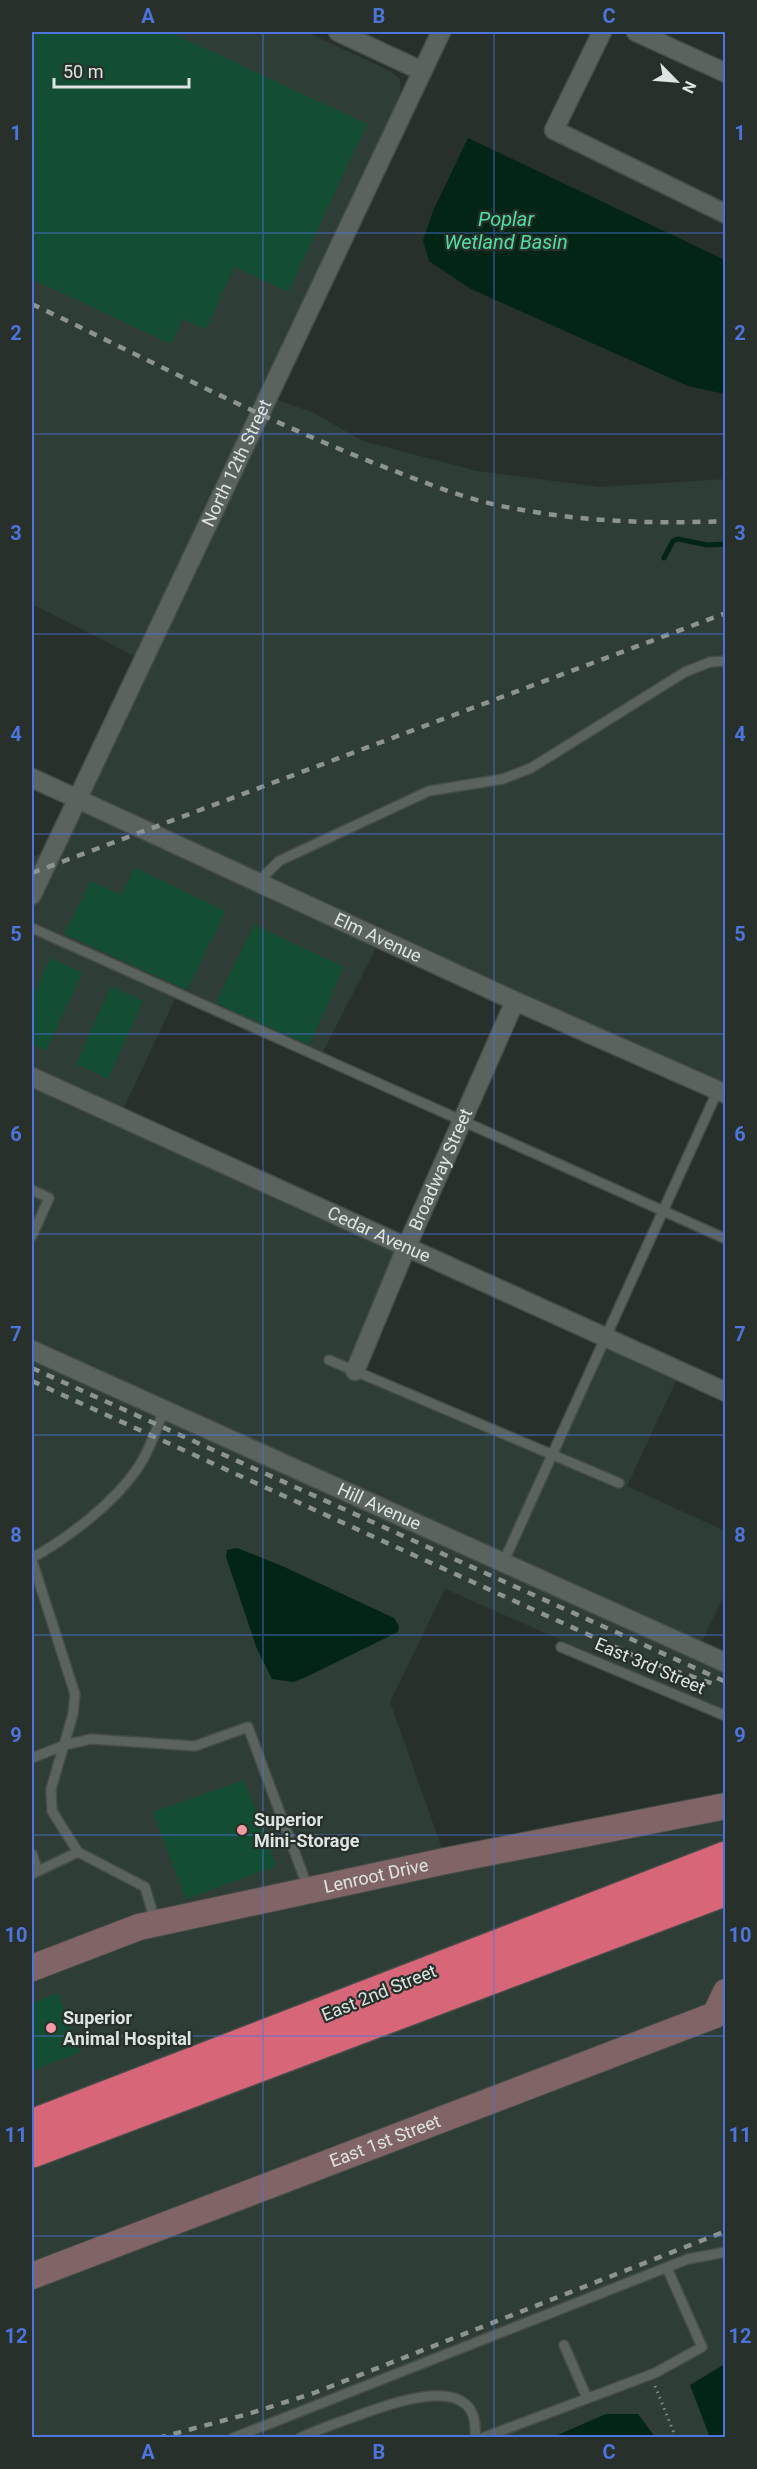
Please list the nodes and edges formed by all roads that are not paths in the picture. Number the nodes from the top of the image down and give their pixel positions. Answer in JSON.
{"nodes":[{"id":1,"x":338,"y":32,"type":"edge"},
{"id":2,"x":441,"y":32,"type":"edge"},
{"id":3,"x":602,"y":32,"type":"edge"},
{"id":4,"x":636,"y":32,"type":"edge"},
{"id":5,"x":422,"y":71,"type":"junction"},
{"id":6,"x":726,"y":73,"type":"edge"},
{"id":7,"x":726,"y":214,"type":"edge"},
{"id":8,"x":726,"y":661,"type":"edge"},
{"id":9,"x":32,"y":778,"type":"edge"},
{"id":10,"x":78,"y":800,"type":"junction"},
{"id":11,"x":256,"y":884,"type":"junction"},
{"id":12,"x":32,"y":895,"type":"edge"},
{"id":13,"x":32,"y":928,"type":"edge"},
{"id":14,"x":515,"y":1001,"type":"junction"},
{"id":15,"x":32,"y":1077,"type":"edge"},
{"id":16,"x":722,"y":1092,"type":"edge"},
{"id":17,"x":462,"y":1122,"type":"junction"},
{"id":18,"x":32,"y":1190,"type":"edge"},
{"id":19,"x":663,"y":1211,"type":"junction"},
{"id":20,"x":32,"y":1236,"type":"edge"},
{"id":21,"x":726,"y":1239,"type":"edge"},
{"id":22,"x":406,"y":1248,"type":"junction"},
{"id":23,"x":604,"y":1339,"type":"junction"},
{"id":24,"x":32,"y":1350,"type":"edge"},
{"id":25,"x":329,"y":1360,"type":"dead end"},
{"id":26,"x":355,"y":1371,"type":"junction"},
{"id":27,"x":726,"y":1392,"type":"edge"},
{"id":28,"x":164,"y":1410,"type":"junction"},
{"id":29,"x":552,"y":1455,"type":"junction"},
{"id":30,"x":619,"y":1483,"type":"dead end"},
{"id":31,"x":32,"y":1559,"type":"edge"},
{"id":32,"x":503,"y":1563,"type":"junction"},
{"id":33,"x":561,"y":1647,"type":"dead end"},
{"id":34,"x":726,"y":1663,"type":"edge"},
{"id":35,"x":726,"y":1716,"type":"edge"},
{"id":36,"x":64,"y":1744,"type":"junction"},
{"id":37,"x":32,"y":1758,"type":"edge"},
{"id":38,"x":726,"y":1806,"type":"edge"},
{"id":39,"x":78,"y":1852,"type":"junction"},
{"id":40,"x":32,"y":1854,"type":"edge"},
{"id":41,"x":726,"y":1858,"type":"edge"},
{"id":42,"x":35,"y":1873,"type":"edge"},
{"id":43,"x":726,"y":1889,"type":"edge"},
{"id":44,"x":309,"y":1890,"type":"junction"},
{"id":45,"x":156,"y":1923,"type":"junction"},
{"id":46,"x":572,"y":1931,"type":"junction"},
{"id":47,"x":32,"y":1968,"type":"edge"},
{"id":48,"x":726,"y":1992,"type":"edge"},
{"id":49,"x":720,"y":2014,"type":"edge"},
{"id":50,"x":32,"y":2126,"type":"edge"},
{"id":51,"x":32,"y":2151,"type":"edge"},
{"id":52,"x":726,"y":2252,"type":"edge"},
{"id":53,"x":667,"y":2268,"type":"junction"},
{"id":54,"x":32,"y":2276,"type":"edge"},
{"id":55,"x":564,"y":2345,"type":"dead end"},
{"id":56,"x":587,"y":2398,"type":"junction"},
{"id":57,"x":233,"y":2438,"type":"edge"},
{"id":58,"x":300,"y":2438,"type":"edge"},
{"id":59,"x":475,"y":2438,"type":"edge"},
{"id":60,"x":482,"y":2438,"type":"edge"}],
"edges":[{"from":1,"to":5,"type":"street"},
{"from":2,"to":5,"type":"street","name":"North 12th Street"},
{"from":3,"to":7,"type":"street"},
{"from":4,"to":6,"type":"street"},
{"from":5,"to":10,"type":"street","name":"North 12th Street"},
{"from":8,"to":11,"type":"lane"},
{"from":9,"to":10,"type":"street","name":"Elm Avenue"},
{"from":10,"to":11,"type":"street","name":"Elm Avenue"},
{"from":10,"to":12,"type":"street","name":"North 12th Street"},
{"from":11,"to":14,"type":"street","name":"Elm Avenue"},
{"from":13,"to":17,"type":"lane"},
{"from":14,"to":16,"type":"street","name":"Elm Avenue"},
{"from":14,"to":17,"type":"street","name":"Broadway Street"},
{"from":15,"to":22,"type":"street","name":"Cedar Avenue"},
{"from":16,"to":19,"type":"lane"},
{"from":17,"to":19,"type":"lane"},
{"from":17,"to":22,"type":"street","name":"Broadway Street"},
{"from":18,"to":20,"type":"lane"},
{"from":19,"to":21,"type":"lane"},
{"from":19,"to":23,"type":"lane"},
{"from":22,"to":23,"type":"street","name":"Cedar Avenue"},
{"from":22,"to":26,"type":"street","name":"Broadway Street"},
{"from":23,"to":27,"type":"street","name":"Cedar Avenue"},
{"from":23,"to":29,"type":"lane"},
{"from":24,"to":28,"type":"street","name":"Hill Avenue"},
{"from":25,"to":26,"type":"lane"},
{"from":26,"to":29,"type":"lane"},
{"from":28,"to":31,"type":"lane"},
{"from":28,"to":32,"type":"street","name":"Hill Avenue"},
{"from":29,"to":30,"type":"lane"},
{"from":29,"to":32,"type":"lane"},
{"from":31,"to":36,"type":"lane"},
{"from":32,"to":34,"type":"street","name":"Hill Avenue"},
{"from":33,"to":35,"type":"lane","name":"East 3rd Street"},
{"from":36,"to":37,"type":"lane"},
{"from":36,"to":39,"type":"lane"},
{"from":36,"to":44,"type":"lane"},
{"from":38,"to":44,"type":"street","name":"Lenroot Drive"},
{"from":39,"to":42,"type":"lane"},
{"from":39,"to":45,"type":"lane"},
{"from":40,"to":42,"type":"lane"},
{"from":41,"to":46,"type":"highway","name":"East 2nd Street"},
{"from":43,"to":46,"type":"highway","name":"East 2nd Street"},
{"from":44,"to":45,"type":"street","name":"Lenroot Drive"},
{"from":45,"to":47,"type":"street","name":"Lenroot Drive"},
{"from":46,"to":50,"type":"highway","name":"East 2nd Street"},
{"from":46,"to":51,"type":"highway","name":"East 2nd Street"},
{"from":48,"to":49,"type":"street","name":"East 1st Street"},
{"from":49,"to":54,"type":"street","name":"East 1st Street"},
{"from":52,"to":53,"type":"lane"},
{"from":53,"to":56,"type":"lane"},
{"from":53,"to":57,"type":"lane"},
{"from":55,"to":56,"type":"lane"},
{"from":56,"to":60,"type":"lane"},
{"from":58,"to":59,"type":"lane"}]}
